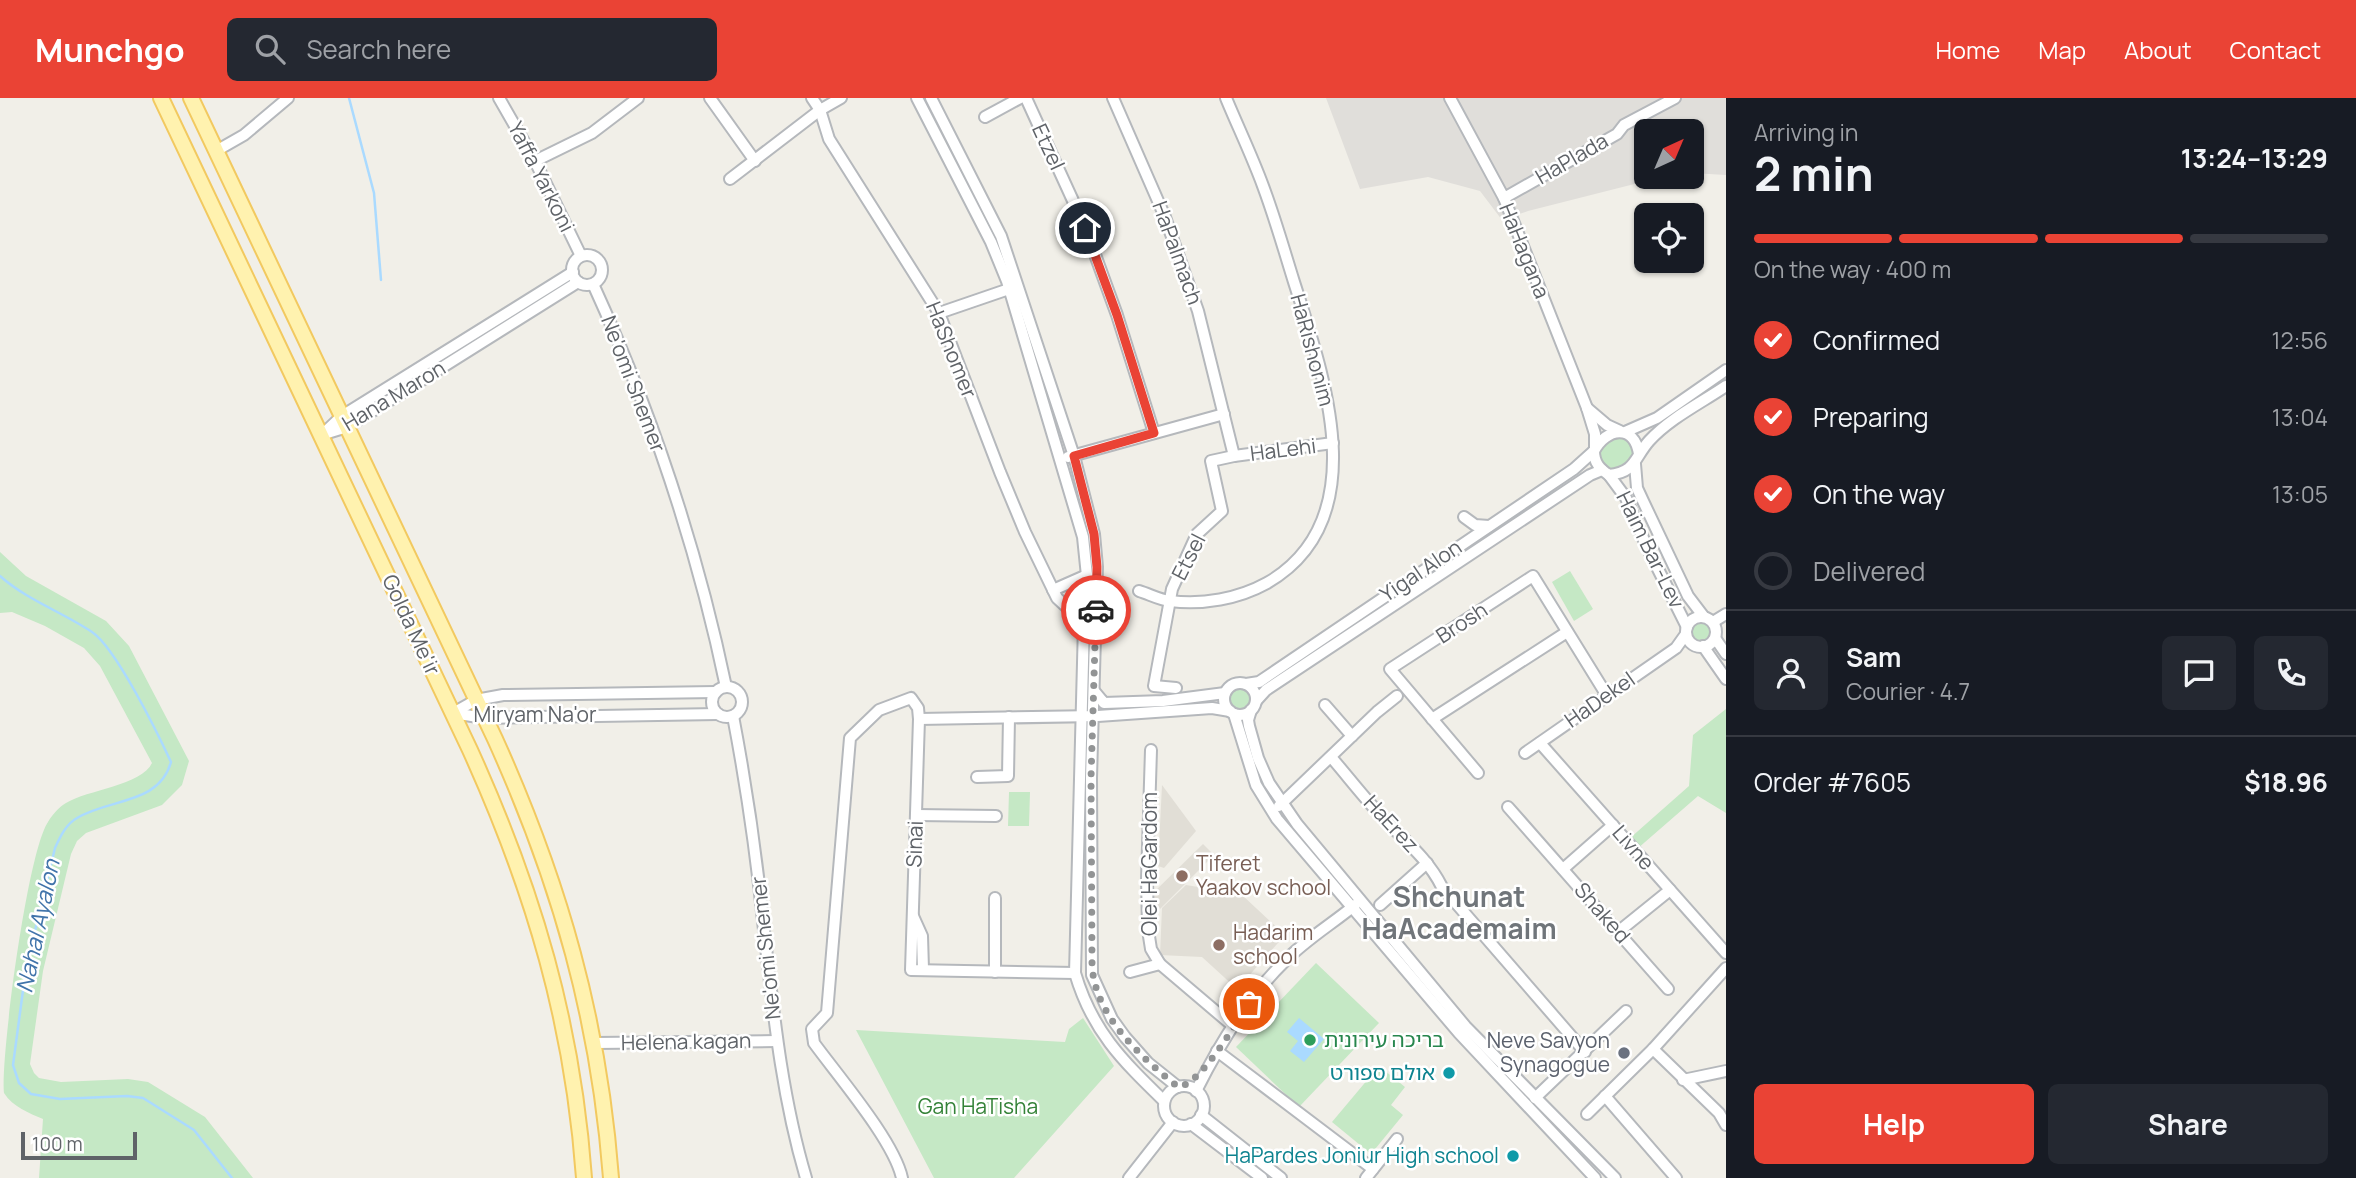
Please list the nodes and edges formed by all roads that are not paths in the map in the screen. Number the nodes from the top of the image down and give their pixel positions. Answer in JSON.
{"nodes":[{"id":1,"x":162,"y":98,"type":"edge"},
{"id":2,"x":191,"y":98,"type":"edge"},
{"id":3,"x":288,"y":98,"type":"edge"},
{"id":4,"x":499,"y":98,"type":"edge"},
{"id":5,"x":638,"y":98,"type":"edge"},
{"id":6,"x":710,"y":98,"type":"edge"},
{"id":7,"x":812,"y":98,"type":"edge"},
{"id":8,"x":841,"y":98,"type":"edge"},
{"id":9,"x":917,"y":98,"type":"edge"},
{"id":10,"x":931,"y":98,"type":"edge"},
{"id":11,"x":1020,"y":98,"type":"edge"},
{"id":12,"x":1026,"y":98,"type":"edge"},
{"id":13,"x":1113,"y":98,"type":"edge"},
{"id":14,"x":1226,"y":98,"type":"edge"},
{"id":15,"x":1464,"y":98,"type":"edge"},
{"id":16,"x":1675,"y":98,"type":"edge"},
{"id":17,"x":1451,"y":101,"type":"edge"},
{"id":18,"x":820,"y":110,"type":"junction"},
{"id":19,"x":985,"y":117,"type":"dead end"},
{"id":20,"x":216,"y":151,"type":"junction"},
{"id":21,"x":535,"y":161,"type":"junction"},
{"id":22,"x":755,"y":161,"type":"junction"},
{"id":23,"x":730,"y":179,"type":"dead end"},
{"id":24,"x":1504,"y":198,"type":"junction"},
{"id":25,"x":581,"y":256,"type":"junction"},
{"id":26,"x":575,"y":277,"type":"junction"},
{"id":27,"x":593,"y":284,"type":"junction"},
{"id":28,"x":1009,"y":289,"type":"junction"},
{"id":29,"x":939,"y":313,"type":"junction"},
{"id":30,"x":1726,"y":370,"type":"edge"},
{"id":31,"x":1726,"y":386,"type":"edge"},
{"id":32,"x":1587,"y":408,"type":"junction"},
{"id":33,"x":1224,"y":414,"type":"junction"},
{"id":34,"x":344,"y":422,"type":"junction"},
{"id":35,"x":1623,"y":432,"type":"junction"},
{"id":36,"x":1154,"y":433,"type":"junction"},
{"id":37,"x":321,"y":435,"type":"junction"},
{"id":38,"x":1333,"y":443,"type":"junction"},
{"id":39,"x":1595,"y":449,"type":"junction"},
{"id":40,"x":1074,"y":456,"type":"junction"},
{"id":41,"x":1234,"y":456,"type":"junction"},
{"id":42,"x":1062,"y":459,"type":"junction"},
{"id":43,"x":1637,"y":459,"type":"junction"},
{"id":44,"x":1606,"y":472,"type":"junction"},
{"id":45,"x":1489,"y":526,"type":"junction"},
{"id":46,"x":1462,"y":543,"type":"junction"},
{"id":47,"x":1087,"y":575,"type":"junction"},
{"id":48,"x":1053,"y":590,"type":"junction"},
{"id":49,"x":1139,"y":591,"type":"dead end"},
{"id":50,"x":1168,"y":601,"type":"junction"},
{"id":51,"x":1071,"y":611,"type":"dead end"},
{"id":52,"x":1726,"y":614,"type":"edge"},
{"id":53,"x":1708,"y":620,"type":"junction"},
{"id":54,"x":1686,"y":630,"type":"junction"},
{"id":55,"x":1567,"y":632,"type":"junction"},
{"id":56,"x":1715,"y":638,"type":"junction"},
{"id":57,"x":1698,"y":646,"type":"junction"},
{"id":58,"x":1676,"y":648,"type":"junction"},
{"id":59,"x":1726,"y":654,"type":"edge"},
{"id":60,"x":1726,"y":679,"type":"edge"},
{"id":61,"x":1246,"y":684,"type":"junction"},
{"id":62,"x":1157,"y":686,"type":"junction"},
{"id":63,"x":1177,"y":688,"type":"dead end"},
{"id":64,"x":721,"y":690,"type":"junction"},
{"id":65,"x":1094,"y":690,"type":"junction"},
{"id":66,"x":1224,"y":693,"type":"junction"},
{"id":67,"x":1606,"y":694,"type":"junction"},
{"id":68,"x":1397,"y":696,"type":"dead end"},
{"id":69,"x":476,"y":700,"type":"junction"},
{"id":70,"x":1163,"y":701,"type":"junction"},
{"id":71,"x":1325,"y":705,"type":"dead end"},
{"id":72,"x":1253,"y":706,"type":"junction"},
{"id":73,"x":1169,"y":711,"type":"junction"},
{"id":74,"x":453,"y":713,"type":"junction"},
{"id":75,"x":1232,"y":713,"type":"junction"},
{"id":76,"x":718,"y":714,"type":"junction"},
{"id":77,"x":733,"y":716,"type":"junction"},
{"id":78,"x":1087,"y":716,"type":"junction"},
{"id":79,"x":1009,"y":717,"type":"junction"},
{"id":80,"x":485,"y":718,"type":"junction"},
{"id":81,"x":919,"y":719,"type":"junction"},
{"id":82,"x":1432,"y":719,"type":"junction"},
{"id":83,"x":1352,"y":736,"type":"junction"},
{"id":84,"x":1540,"y":743,"type":"junction"},
{"id":85,"x":1151,"y":750,"type":"dead end"},
{"id":86,"x":1525,"y":753,"type":"dead end"},
{"id":87,"x":1331,"y":757,"type":"junction"},
{"id":88,"x":1478,"y":773,"type":"dead end"},
{"id":89,"x":977,"y":776,"type":"dead end"},
{"id":90,"x":1283,"y":803,"type":"junction"},
{"id":91,"x":1508,"y":807,"type":"dead end"},
{"id":92,"x":1272,"y":811,"type":"junction"},
{"id":93,"x":916,"y":815,"type":"junction"},
{"id":94,"x":996,"y":817,"type":"dead end"},
{"id":95,"x":1613,"y":825,"type":"junction"},
{"id":96,"x":1427,"y":863,"type":"junction"},
{"id":97,"x":1563,"y":869,"type":"junction"},
{"id":98,"x":1670,"y":890,"type":"junction"},
{"id":99,"x":995,"y":898,"type":"dead end"},
{"id":100,"x":1356,"y":904,"type":"junction"},
{"id":101,"x":1380,"y":905,"type":"dead end"},
{"id":102,"x":1618,"y":932,"type":"junction"},
{"id":103,"x":1726,"y":953,"type":"edge"},
{"id":104,"x":1160,"y":964,"type":"junction"},
{"id":105,"x":1726,"y":968,"type":"edge"},
{"id":106,"x":995,"y":972,"type":"junction"},
{"id":107,"x":1130,"y":972,"type":"dead end"},
{"id":108,"x":1076,"y":973,"type":"junction"},
{"id":109,"x":1668,"y":989,"type":"dead end"},
{"id":110,"x":1626,"y":1012,"type":"dead end"},
{"id":111,"x":1233,"y":1026,"type":"junction"},
{"id":112,"x":776,"y":1041,"type":"junction"},
{"id":113,"x":595,"y":1043,"type":"junction"},
{"id":114,"x":1653,"y":1049,"type":"junction"},
{"id":115,"x":1585,"y":1052,"type":"junction"},
{"id":116,"x":1214,"y":1055,"type":"junction"},
{"id":117,"x":1726,"y":1071,"type":"edge"},
{"id":118,"x":1684,"y":1080,"type":"junction"},
{"id":119,"x":1181,"y":1086,"type":"junction"},
{"id":120,"x":1196,"y":1091,"type":"junction"},
{"id":121,"x":1605,"y":1096,"type":"junction"},
{"id":122,"x":1535,"y":1098,"type":"junction"},
{"id":123,"x":1164,"y":1101,"type":"junction"},
{"id":124,"x":1587,"y":1114,"type":"dead end"},
{"id":125,"x":1201,"y":1115,"type":"junction"},
{"id":126,"x":1173,"y":1122,"type":"junction"},
{"id":127,"x":1191,"y":1124,"type":"junction"},
{"id":128,"x":1726,"y":1125,"type":"edge"},
{"id":129,"x":1396,"y":1139,"type":"dead end"},
{"id":130,"x":1370,"y":1174,"type":"edge"},
{"id":131,"x":584,"y":1178,"type":"edge"},
{"id":132,"x":611,"y":1178,"type":"edge"},
{"id":133,"x":806,"y":1178,"type":"edge"},
{"id":134,"x":902,"y":1178,"type":"edge"},
{"id":135,"x":1129,"y":1178,"type":"edge"},
{"id":136,"x":1262,"y":1178,"type":"edge"},
{"id":137,"x":1281,"y":1178,"type":"edge"},
{"id":138,"x":1595,"y":1178,"type":"edge"},
{"id":139,"x":1615,"y":1178,"type":"edge"},
{"id":140,"x":1676,"y":1178,"type":"edge"}],
"edges":[{"from":1,"to":37,"type":"main road","name":"Golda Me'ir"},
{"from":2,"to":20,"type":"main road","name":"Golda Me'ir"},
{"from":3,"to":20,"type":"street"},
{"from":4,"to":21,"type":"street","name":"Yaffa Yarkoni"},
{"from":5,"to":21,"type":"street"},
{"from":6,"to":22,"type":"street"},
{"from":7,"to":18,"type":"street"},
{"from":8,"to":18,"type":"street"},
{"from":9,"to":28,"type":"street"},
{"from":10,"to":40,"type":"street"},
{"from":11,"to":19,"type":"street"},
{"from":12,"to":36,"type":"street","name":"Etzel"},
{"from":13,"to":33,"type":"street","name":"HaPalmach"},
{"from":14,"to":38,"type":"street","name":"HaRishonim"},
{"from":15,"to":17,"type":"street"},
{"from":16,"to":24,"type":"street","name":"HaPlada"},
{"from":17,"to":24,"type":"street","name":"HaHagana"},
{"from":18,"to":22,"type":"street"},
{"from":18,"to":29,"type":"street","name":"HaShomer"},
{"from":20,"to":34,"type":"main road","name":"Golda Me'ir"},
{"from":21,"to":25,"type":"street","name":"Yaffa Yarkoni"},
{"from":22,"to":23,"type":"street"},
{"from":24,"to":32,"type":"street","name":"HaHagana"},
{"from":25,"to":26,"type":"street"},
{"from":25,"to":27,"type":"street"},
{"from":26,"to":27,"type":"street"},
{"from":26,"to":34,"type":"street","name":"Hana Maron"},
{"from":27,"to":64,"type":"street","name":"Ne'omi Shemer"},
{"from":28,"to":29,"type":"street"},
{"from":28,"to":42,"type":"street"},
{"from":29,"to":48,"type":"street","name":"HaShomer"},
{"from":30,"to":35,"type":"street"},
{"from":31,"to":43,"type":"street"},
{"from":32,"to":35,"type":"street"},
{"from":32,"to":39,"type":"street","name":"HaHagana"},
{"from":33,"to":36,"type":"street"},
{"from":33,"to":41,"type":"street","name":"HaLehi"},
{"from":34,"to":37,"type":"street","name":"Hana Maron"},
{"from":34,"to":69,"type":"main road","name":"Golda Me'ir"},
{"from":35,"to":39,"type":"street"},
{"from":35,"to":43,"type":"street"},
{"from":36,"to":40,"type":"street"},
{"from":37,"to":74,"type":"main road","name":"Golda Me'ir"},
{"from":38,"to":41,"type":"street","name":"HaLehi"},
{"from":38,"to":50,"type":"street","name":"HaRishonim"},
{"from":39,"to":44,"type":"street"},
{"from":39,"to":45,"type":"street","name":"Yigal Alon"},
{"from":40,"to":42,"type":"street"},
{"from":40,"to":65,"type":"street"},
{"from":41,"to":50,"type":"street","name":"Etsel"},
{"from":42,"to":47,"type":"street"},
{"from":43,"to":44,"type":"street"},
{"from":43,"to":53,"type":"street","name":"Haim Bar-Lev"},
{"from":44,"to":54,"type":"street","name":"Haim Bar-Lev"},
{"from":44,"to":72,"type":"street","name":"Yigal Alon"},
{"from":45,"to":46,"type":"street","name":"Yigal Alon"},
{"from":45,"to":46,"type":"street"},
{"from":46,"to":61,"type":"street","name":"Yigal Alon"},
{"from":47,"to":48,"type":"street"},
{"from":47,"to":78,"type":"street"},
{"from":48,"to":51,"type":"street","name":"HaShomer"},
{"from":49,"to":50,"type":"street","name":"HaRishonim"},
{"from":50,"to":62,"type":"street"},
{"from":52,"to":53,"type":"street"},
{"from":53,"to":54,"type":"street"},
{"from":53,"to":56,"type":"street"},
{"from":54,"to":57,"type":"street"},
{"from":54,"to":58,"type":"street","name":"HaDekel"},
{"from":55,"to":67,"type":"street"},
{"from":55,"to":82,"type":"street"},
{"from":55,"to":82,"type":"street","name":"Brosh"},
{"from":56,"to":57,"type":"street"},
{"from":56,"to":59,"type":"street"},
{"from":57,"to":58,"type":"street","name":"HaDekel"},
{"from":57,"to":60,"type":"street"},
{"from":58,"to":67,"type":"street","name":"HaDekel"},
{"from":61,"to":66,"type":"street"},
{"from":61,"to":72,"type":"street"},
{"from":62,"to":63,"type":"street"},
{"from":62,"to":70,"type":"street"},
{"from":64,"to":69,"type":"street","name":"Miryam Na'or"},
{"from":64,"to":76,"type":"street"},
{"from":64,"to":77,"type":"street"},
{"from":65,"to":70,"type":"street"},
{"from":65,"to":78,"type":"street"},
{"from":66,"to":70,"type":"street"},
{"from":66,"to":75,"type":"street"},
{"from":67,"to":84,"type":"street","name":"HaDekel"},
{"from":68,"to":83,"type":"street"},
{"from":69,"to":74,"type":"street","name":"Miryam Na'or"},
{"from":69,"to":80,"type":"main road","name":"Golda Me'ir"},
{"from":70,"to":73,"type":"street"},
{"from":71,"to":83,"type":"street"},
{"from":72,"to":75,"type":"street"},
{"from":72,"to":90,"type":"street"},
{"from":73,"to":75,"type":"street"},
{"from":73,"to":78,"type":"street"},
{"from":74,"to":80,"type":"street","name":"Miryam Na'or"},
{"from":74,"to":131,"type":"main road","name":"Golda Me'ir"},
{"from":75,"to":92,"type":"street"},
{"from":76,"to":77,"type":"street"},
{"from":76,"to":80,"type":"street","name":"Miryam Na'or"},
{"from":77,"to":112,"type":"street","name":"Ne'omi Shemer"},
{"from":78,"to":79,"type":"street"},
{"from":78,"to":108,"type":"street"},
{"from":78,"to":119,"type":"street"},
{"from":79,"to":81,"type":"street"},
{"from":79,"to":89,"type":"street"},
{"from":80,"to":113,"type":"main road","name":"Golda Me'ir"},
{"from":81,"to":93,"type":"street","name":"Sinai"},
{"from":81,"to":134,"type":"street"},
{"from":82,"to":88,"type":"street"},
{"from":83,"to":87,"type":"street"},
{"from":84,"to":86,"type":"street","name":"HaDekel"},
{"from":84,"to":95,"type":"street","name":"Livne"},
{"from":85,"to":104,"type":"street","name":"Olei HaGardom"},
{"from":87,"to":90,"type":"street"},
{"from":87,"to":96,"type":"street","name":"HaErez"},
{"from":90,"to":92,"type":"street"},
{"from":90,"to":100,"type":"street"},
{"from":91,"to":97,"type":"street","name":"Shaked"},
{"from":92,"to":100,"type":"street"},
{"from":93,"to":94,"type":"street"},
{"from":93,"to":106,"type":"street","name":"Sinai"},
{"from":95,"to":97,"type":"street"},
{"from":95,"to":98,"type":"street","name":"Livne"},
{"from":96,"to":101,"type":"street"},
{"from":96,"to":115,"type":"street","name":"HaErez"},
{"from":97,"to":102,"type":"street","name":"Shaked"},
{"from":98,"to":102,"type":"street"},
{"from":98,"to":103,"type":"street","name":"Livne"},
{"from":99,"to":106,"type":"street"},
{"from":100,"to":111,"type":"street"},
{"from":100,"to":122,"type":"street"},
{"from":100,"to":138,"type":"street"},
{"from":102,"to":109,"type":"street","name":"Shaked"},
{"from":104,"to":107,"type":"street"},
{"from":104,"to":111,"type":"street","name":"Olei HaGardom"},
{"from":105,"to":114,"type":"street"},
{"from":106,"to":108,"type":"street"},
{"from":108,"to":123,"type":"street"},
{"from":110,"to":115,"type":"street"},
{"from":111,"to":116,"type":"street"},
{"from":112,"to":113,"type":"street","name":"Helena kagan"},
{"from":112,"to":133,"type":"street","name":"Ne'omi Shemer"},
{"from":113,"to":132,"type":"main road","name":"Golda Me'ir"},
{"from":114,"to":118,"type":"street"},
{"from":114,"to":121,"type":"street"},
{"from":115,"to":122,"type":"street"},
{"from":116,"to":119,"type":"street"},
{"from":116,"to":120,"type":"street"},
{"from":116,"to":130,"type":"street"},
{"from":117,"to":118,"type":"street"},
{"from":118,"to":128,"type":"street"},
{"from":119,"to":120,"type":"street"},
{"from":119,"to":123,"type":"street"},
{"from":120,"to":125,"type":"street"},
{"from":121,"to":124,"type":"street"},
{"from":121,"to":140,"type":"street"},
{"from":122,"to":139,"type":"street"},
{"from":123,"to":126,"type":"street"},
{"from":125,"to":127,"type":"street"},
{"from":125,"to":137,"type":"street"},
{"from":126,"to":127,"type":"street"},
{"from":126,"to":135,"type":"street"},
{"from":127,"to":136,"type":"street"},
{"from":129,"to":130,"type":"street"}]}
